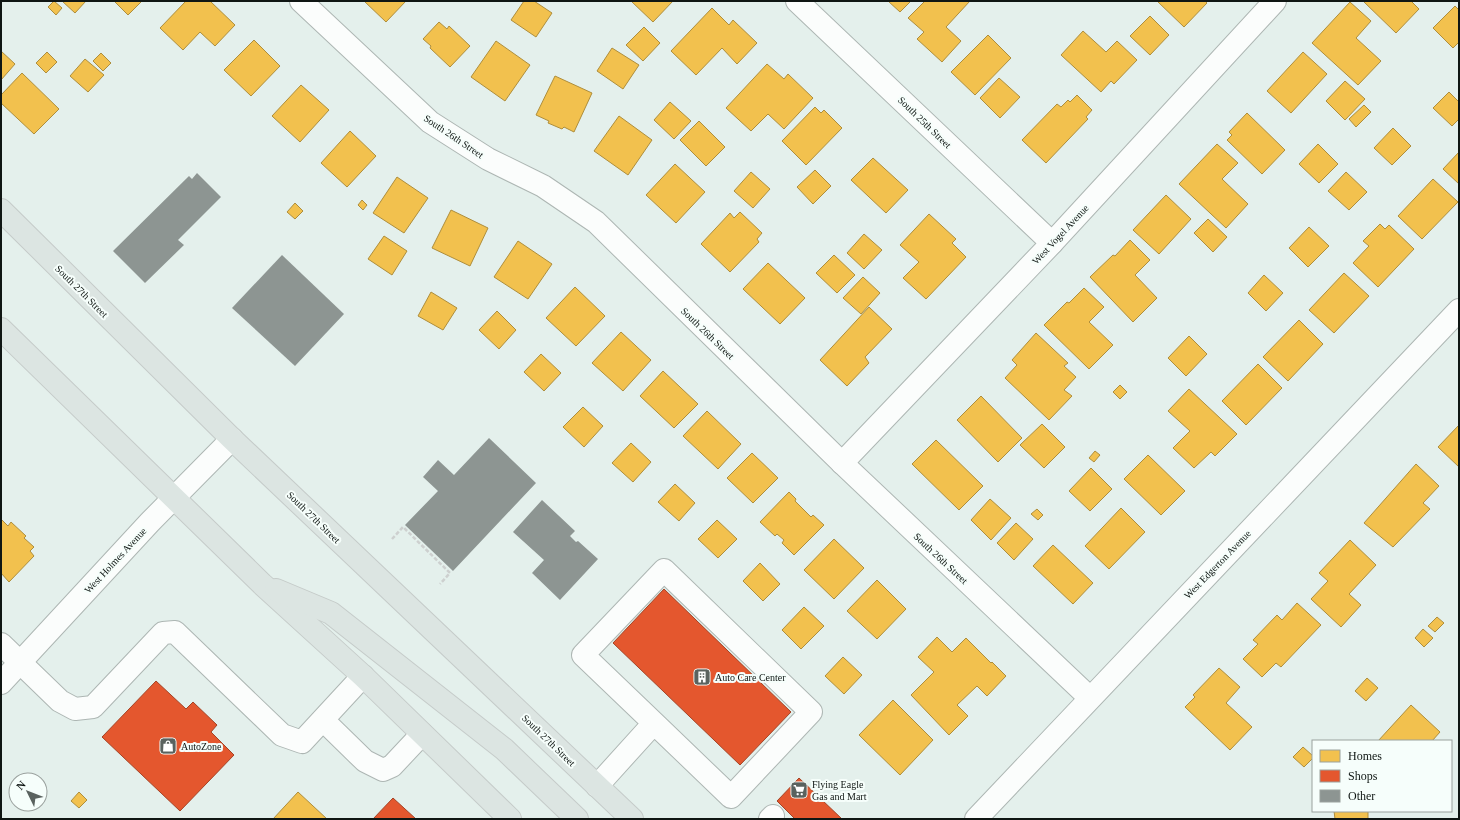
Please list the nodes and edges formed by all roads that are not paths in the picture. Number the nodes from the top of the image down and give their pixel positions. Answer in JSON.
{"nodes":[{"id":1,"x":301,"y":1,"type":"edge"},
{"id":2,"x":797,"y":1,"type":"edge"},
{"id":3,"x":1275,"y":1,"type":"edge"},
{"id":4,"x":1,"y":210,"type":"edge"},
{"id":5,"x":1052,"y":243,"type":"junction"},
{"id":6,"x":1459,"y":310,"type":"edge"},
{"id":7,"x":1,"y":329,"type":"edge"},
{"id":8,"x":232,"y":439,"type":"junction"},
{"id":9,"x":842,"y":463,"type":"junction"},
{"id":10,"x":174,"y":497,"type":"junction"},
{"id":11,"x":262,"y":584,"type":"junction"},
{"id":12,"x":1,"y":644,"type":"edge"},
{"id":13,"x":20,"y":662,"type":"junction"},
{"id":14,"x":362,"y":676,"type":"junction"},
{"id":15,"x":1,"y":684,"type":"edge"},
{"id":16,"x":1090,"y":698,"type":"junction"},
{"id":17,"x":323,"y":720,"type":"junction"},
{"id":18,"x":654,"y":723,"type":"junction"},
{"id":19,"x":422,"y":734,"type":"junction"},
{"id":20,"x":597,"y":786,"type":"junction"},
{"id":21,"x":510,"y":819,"type":"edge"},
{"id":22,"x":577,"y":819,"type":"edge"},
{"id":23,"x":632,"y":819,"type":"edge"},
{"id":24,"x":976,"y":819,"type":"edge"}],
"edges":[{"from":1,"to":9,"type":"street","name":"South 26th Street"},
{"from":2,"to":5,"type":"street","name":"South 25th Street"},
{"from":3,"to":5,"type":"street","name":"West Vogel Avenue"},
{"from":4,"to":8,"type":"main road","name":"South 27th Street"},
{"from":5,"to":9,"type":"street","name":"West Vogel Avenue"},
{"from":6,"to":16,"type":"street","name":"West Edgerton Avenue"},
{"from":7,"to":10,"type":"main road"},
{"from":8,"to":10,"type":"street","name":"West Holmes Avenue"},
{"from":8,"to":20,"type":"main road","name":"South 27th Street"},
{"from":9,"to":16,"type":"street","name":"South 26th Street"},
{"from":10,"to":11,"type":"main road"},
{"from":10,"to":13,"type":"street","name":"West Holmes Avenue"},
{"from":11,"to":14,"type":"main road"},
{"from":11,"to":22,"type":"main road"},
{"from":12,"to":13,"type":"street"},
{"from":13,"to":15,"type":"street","name":"West Holmes Avenue"},
{"from":13,"to":17,"type":"street"},
{"from":14,"to":17,"type":"street"},
{"from":14,"to":19,"type":"main road"},
{"from":16,"to":24,"type":"street","name":"West Edgerton Avenue"},
{"from":17,"to":19,"type":"street"},
{"from":18,"to":18,"type":"street"},
{"from":18,"to":20,"type":"street"},
{"from":19,"to":21,"type":"main road"},
{"from":20,"to":23,"type":"main road","name":"South 27th Street"}]}
